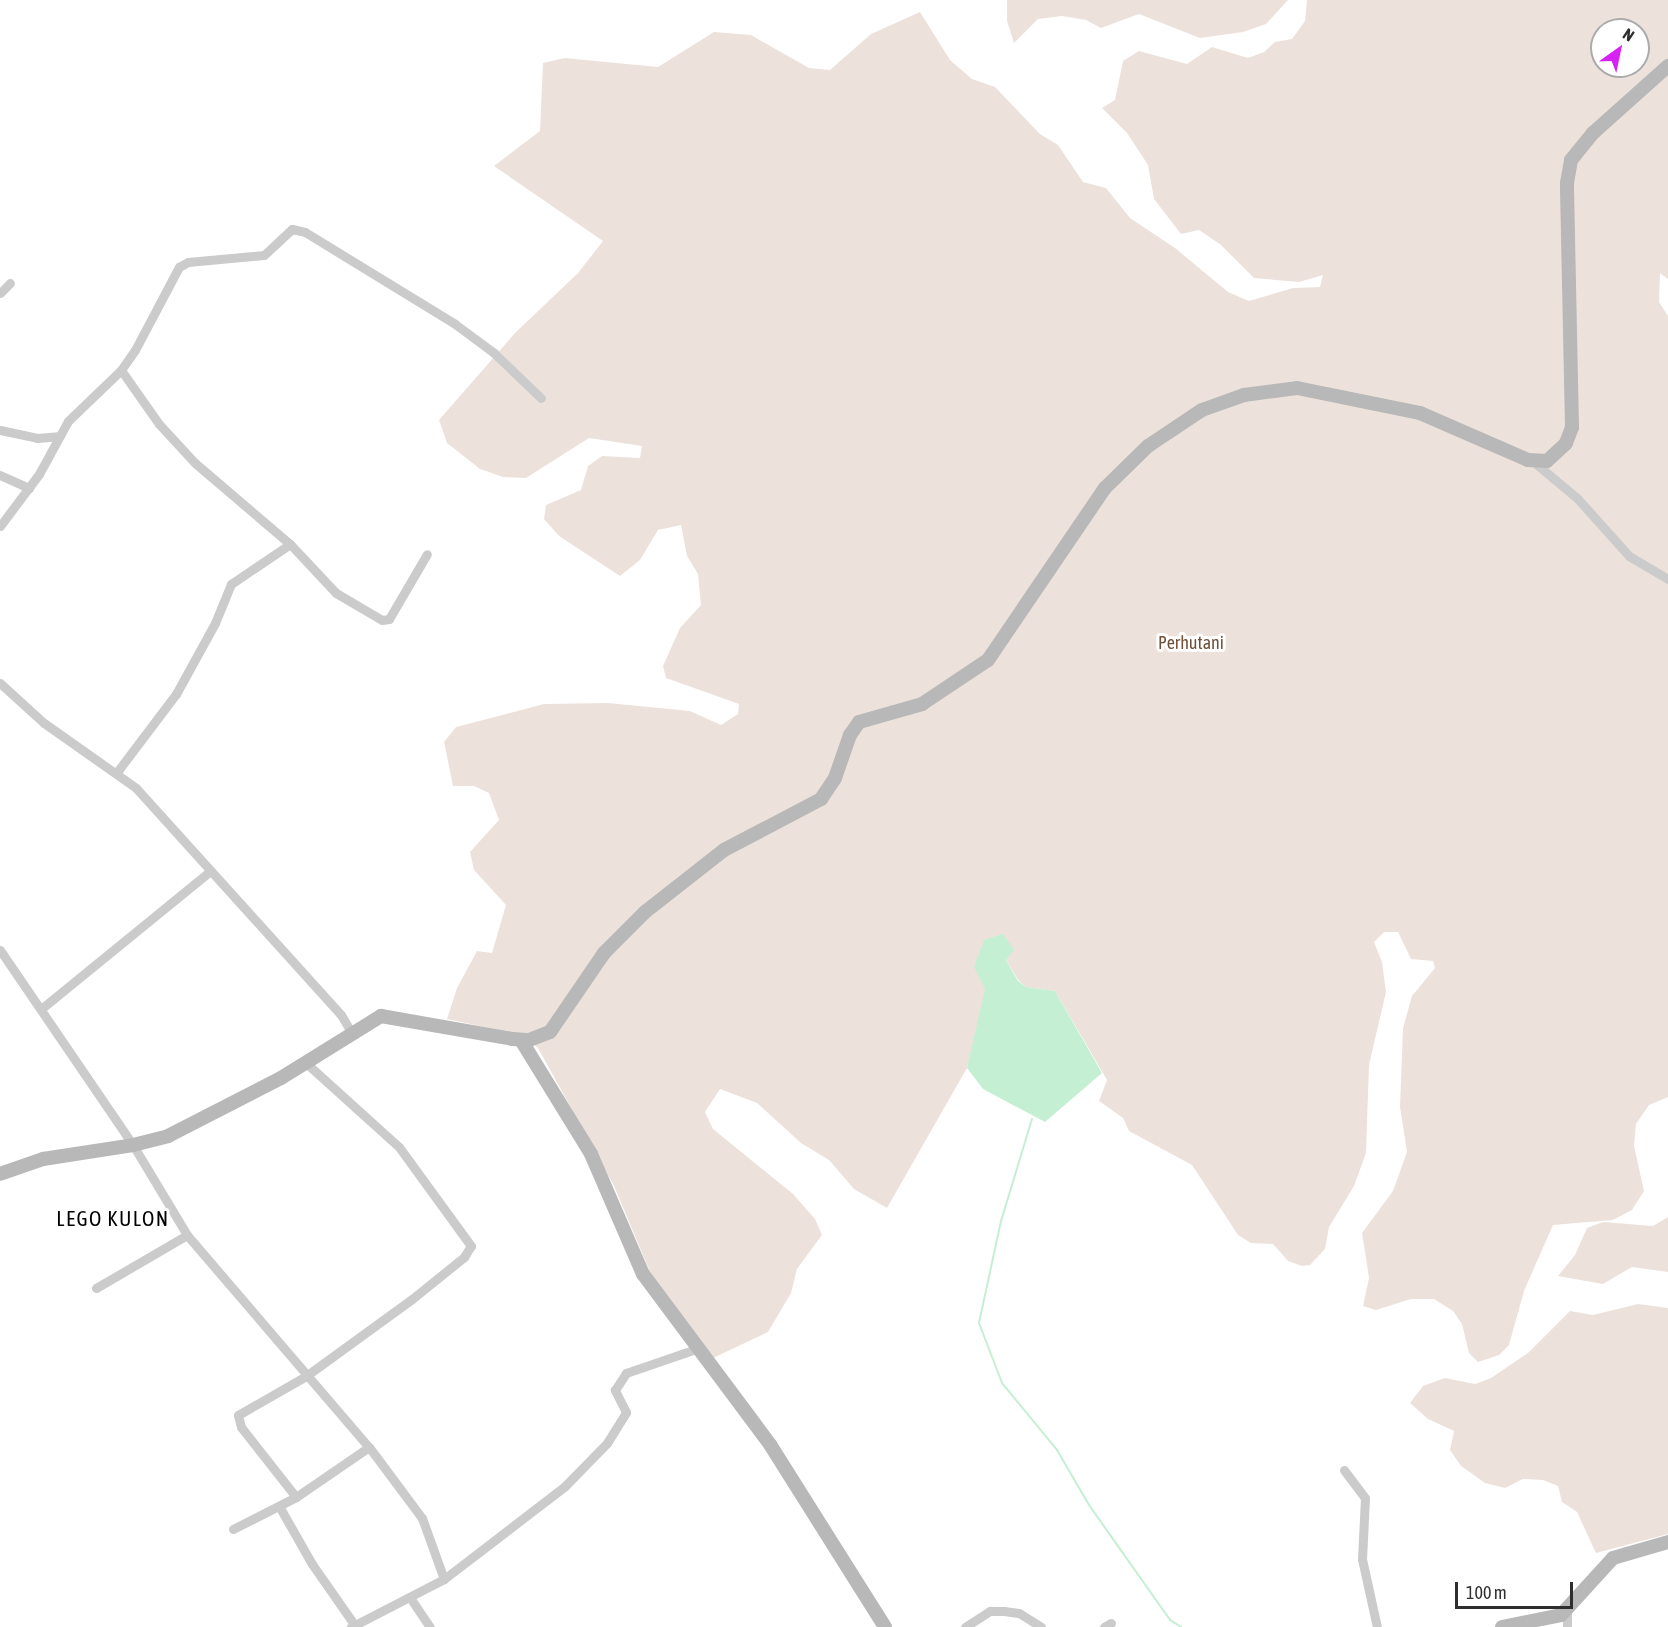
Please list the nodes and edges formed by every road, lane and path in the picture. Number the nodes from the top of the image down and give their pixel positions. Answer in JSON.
{"nodes":[{"id":1,"x":1668,"y":66,"type":"edge"},
{"id":2,"x":10,"y":283,"type":"dead end"},
{"id":3,"x":0,"y":293,"type":"edge"},
{"id":4,"x":121,"y":370,"type":"junction"},
{"id":5,"x":542,"y":398,"type":"dead end"},
{"id":6,"x":0,"y":430,"type":"edge"},
{"id":7,"x":58,"y":436,"type":"junction"},
{"id":8,"x":1535,"y":463,"type":"junction"},
{"id":9,"x":0,"y":475,"type":"edge"},
{"id":10,"x":29,"y":488,"type":"junction"},
{"id":11,"x":0,"y":526,"type":"edge"},
{"id":12,"x":290,"y":544,"type":"junction"},
{"id":13,"x":427,"y":555,"type":"dead end"},
{"id":14,"x":1668,"y":579,"type":"edge"},
{"id":15,"x":0,"y":682,"type":"edge"},
{"id":16,"x":117,"y":772,"type":"junction"},
{"id":17,"x":210,"y":871,"type":"junction"},
{"id":18,"x":0,"y":950,"type":"edge"},
{"id":19,"x":41,"y":1009,"type":"junction"},
{"id":20,"x":352,"y":1033,"type":"junction"},
{"id":21,"x":522,"y":1040,"type":"junction"},
{"id":22,"x":305,"y":1062,"type":"junction"},
{"id":23,"x":133,"y":1145,"type":"junction"},
{"id":24,"x":0,"y":1174,"type":"edge"},
{"id":25,"x":187,"y":1235,"type":"junction"},
{"id":26,"x":96,"y":1288,"type":"dead end"},
{"id":27,"x":699,"y":1348,"type":"junction"},
{"id":28,"x":306,"y":1376,"type":"junction"},
{"id":29,"x":369,"y":1447,"type":"junction"},
{"id":30,"x":1344,"y":1470,"type":"dead end"},
{"id":31,"x":296,"y":1497,"type":"junction"},
{"id":32,"x":279,"y":1506,"type":"junction"},
{"id":33,"x":233,"y":1529,"type":"dead end"},
{"id":34,"x":1668,"y":1542,"type":"edge"},
{"id":35,"x":444,"y":1579,"type":"junction"},
{"id":36,"x":411,"y":1599,"type":"junction"},
{"id":37,"x":1567,"y":1610,"type":"junction"},
{"id":38,"x":354,"y":1626,"type":"edge"},
{"id":39,"x":430,"y":1627,"type":"edge"},
{"id":40,"x":885,"y":1627,"type":"edge"},
{"id":41,"x":965,"y":1627,"type":"edge"},
{"id":42,"x":1041,"y":1627,"type":"edge"},
{"id":43,"x":1377,"y":1627,"type":"edge"},
{"id":44,"x":1502,"y":1627,"type":"edge"},
{"id":45,"x":1567,"y":1627,"type":"edge"}],
"edges":[{"from":1,"to":8,"type":"street"},
{"from":2,"to":3,"type":"street"},
{"from":4,"to":5,"type":"street"},
{"from":4,"to":7,"type":"street"},
{"from":4,"to":12,"type":"street"},
{"from":6,"to":7,"type":"street"},
{"from":7,"to":10,"type":"street"},
{"from":8,"to":14,"type":"street"},
{"from":8,"to":21,"type":"street"},
{"from":9,"to":10,"type":"street"},
{"from":10,"to":11,"type":"street"},
{"from":12,"to":13,"type":"street"},
{"from":12,"to":16,"type":"street"},
{"from":15,"to":16,"type":"street"},
{"from":16,"to":17,"type":"street"},
{"from":17,"to":19,"type":"street"},
{"from":17,"to":20,"type":"street"},
{"from":18,"to":19,"type":"street"},
{"from":19,"to":23,"type":"street"},
{"from":20,"to":21,"type":"street"},
{"from":20,"to":22,"type":"street"},
{"from":21,"to":27,"type":"street"},
{"from":22,"to":23,"type":"street"},
{"from":22,"to":28,"type":"street"},
{"from":23,"to":24,"type":"street"},
{"from":23,"to":25,"type":"street"},
{"from":25,"to":26,"type":"street"},
{"from":25,"to":28,"type":"street"},
{"from":27,"to":35,"type":"street"},
{"from":27,"to":40,"type":"street"},
{"from":28,"to":29,"type":"street"},
{"from":28,"to":31,"type":"street"},
{"from":29,"to":31,"type":"street"},
{"from":29,"to":35,"type":"street"},
{"from":30,"to":43,"type":"street"},
{"from":31,"to":32,"type":"street"},
{"from":32,"to":33,"type":"street"},
{"from":32,"to":38,"type":"street"},
{"from":34,"to":37,"type":"street"},
{"from":35,"to":36,"type":"street"},
{"from":36,"to":38,"type":"street"},
{"from":36,"to":39,"type":"street"},
{"from":37,"to":44,"type":"street"},
{"from":37,"to":45,"type":"street"},
{"from":41,"to":42,"type":"street"}]}
